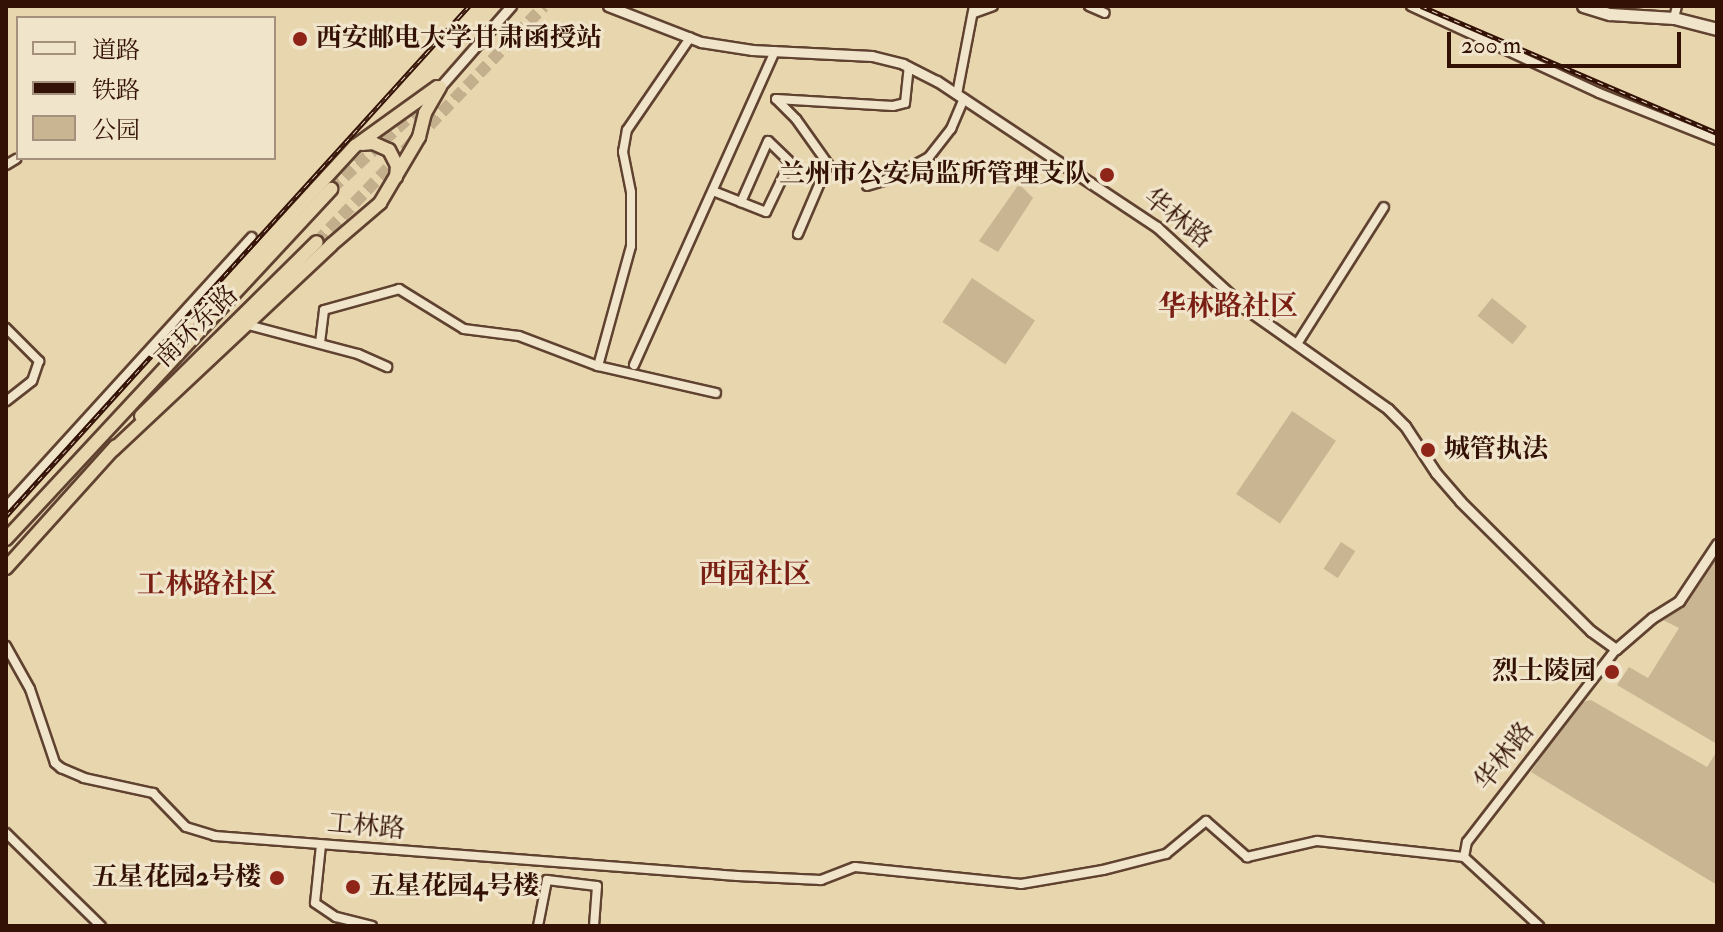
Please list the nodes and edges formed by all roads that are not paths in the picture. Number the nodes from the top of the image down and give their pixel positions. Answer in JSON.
{"nodes":[{"id":1,"x":511,"y":6,"type":"edge"},
{"id":2,"x":608,"y":6,"type":"edge"},
{"id":3,"x":993,"y":6,"type":"edge"},
{"id":4,"x":1089,"y":6,"type":"edge"},
{"id":5,"x":1411,"y":6,"type":"edge"},
{"id":6,"x":1583,"y":6,"type":"edge"},
{"id":7,"x":974,"y":10,"type":"edge"},
{"id":8,"x":1676,"y":12,"type":"edge"},
{"id":9,"x":1105,"y":13,"type":"dead end"},
{"id":10,"x":1717,"y":29,"type":"edge"},
{"id":11,"x":690,"y":38,"type":"junction"},
{"id":12,"x":775,"y":51,"type":"junction"},
{"id":13,"x":909,"y":67,"type":"junction"},
{"id":14,"x":440,"y":87,"type":"junction"},
{"id":15,"x":960,"y":97,"type":"junction"},
{"id":16,"x":1717,"y":140,"type":"edge"},
{"id":17,"x":355,"y":146,"type":"junction"},
{"id":18,"x":16,"y":159,"type":"dead end"},
{"id":19,"x":6,"y":165,"type":"edge"},
{"id":20,"x":394,"y":183,"type":"junction"},
{"id":21,"x":867,"y":186,"type":"dead end"},
{"id":22,"x":331,"y":189,"type":"tunnel mouth"},
{"id":23,"x":713,"y":191,"type":"junction"},
{"id":24,"x":741,"y":202,"type":"junction"},
{"id":25,"x":1384,"y":207,"type":"dead end"},
{"id":26,"x":798,"y":234,"type":"dead end"},
{"id":27,"x":252,"y":237,"type":"dead end"},
{"id":28,"x":317,"y":242,"type":"tunnel mouth"},
{"id":29,"x":224,"y":266,"type":"junction"},
{"id":30,"x":235,"y":277,"type":"junction"},
{"id":31,"x":248,"y":325,"type":"junction"},
{"id":32,"x":6,"y":328,"type":"edge"},
{"id":33,"x":320,"y":343,"type":"junction"},
{"id":34,"x":1297,"y":344,"type":"junction"},
{"id":35,"x":634,"y":365,"type":"dead end"},
{"id":36,"x":598,"y":366,"type":"junction"},
{"id":37,"x":387,"y":367,"type":"dead end"},
{"id":38,"x":158,"y":371,"type":"junction"},
{"id":39,"x":716,"y":393,"type":"dead end"},
{"id":40,"x":6,"y":401,"type":"edge"},
{"id":41,"x":113,"y":450,"type":"junction"},
{"id":42,"x":6,"y":507,"type":"edge"},
{"id":43,"x":6,"y":539,"type":"edge"},
{"id":44,"x":1717,"y":544,"type":"edge"},
{"id":45,"x":6,"y":568,"type":"edge"},
{"id":46,"x":6,"y":646,"type":"edge"},
{"id":47,"x":1616,"y":649,"type":"junction"},
{"id":48,"x":6,"y":833,"type":"edge"},
{"id":49,"x":321,"y":845,"type":"junction"},
{"id":50,"x":1464,"y":857,"type":"junction"},
{"id":51,"x":101,"y":926,"type":"edge"},
{"id":52,"x":372,"y":926,"type":"edge"},
{"id":53,"x":538,"y":926,"type":"edge"},
{"id":54,"x":594,"y":926,"type":"edge"},
{"id":55,"x":1539,"y":926,"type":"edge"}],
"edges":[{"from":1,"to":14,"type":"street"},
{"from":2,"to":11,"type":"street","name":"华林路"},
{"from":3,"to":7,"type":"street"},
{"from":4,"to":9,"type":"street"},
{"from":5,"to":16,"type":"street"},
{"from":6,"to":8,"type":"main road"},
{"from":7,"to":15,"type":"street"},
{"from":8,"to":10,"type":"main road"},
{"from":11,"to":12,"type":"street","name":"华林路"},
{"from":11,"to":36,"type":"street"},
{"from":12,"to":13,"type":"street","name":"华林路"},
{"from":12,"to":23,"type":"street"},
{"from":13,"to":15,"type":"street","name":"华林路"},
{"from":13,"to":26,"type":"street"},
{"from":14,"to":17,"type":"highway"},
{"from":14,"to":20,"type":"highway"},
{"from":15,"to":21,"type":"street"},
{"from":15,"to":34,"type":"street","name":"华林路"},
{"from":17,"to":20,"type":"highway"},
{"from":17,"to":30,"type":"highway"},
{"from":18,"to":19,"type":"street"},
{"from":20,"to":31,"type":"highway"},
{"from":22,"to":38,"type":"highway","name":"南环东路"},
{"from":23,"to":24,"type":"street"},
{"from":23,"to":35,"type":"street"},
{"from":24,"to":24,"type":"street"},
{"from":25,"to":34,"type":"street"},
{"from":27,"to":29,"type":"street"},
{"from":28,"to":41,"type":"highway","name":"南环东路"},
{"from":29,"to":30,"type":"street"},
{"from":29,"to":42,"type":"street"},
{"from":30,"to":38,"type":"highway"},
{"from":31,"to":33,"type":"street"},
{"from":31,"to":41,"type":"highway"},
{"from":32,"to":40,"type":"street"},
{"from":33,"to":36,"type":"street"},
{"from":33,"to":37,"type":"street"},
{"from":34,"to":47,"type":"street","name":"华林路"},
{"from":36,"to":39,"type":"street"},
{"from":38,"to":43,"type":"highway"},
{"from":41,"to":45,"type":"highway"},
{"from":44,"to":47,"type":"street","name":"华林路"},
{"from":46,"to":49,"type":"street","name":"工林路"},
{"from":47,"to":50,"type":"street","name":"华林路"},
{"from":48,"to":51,"type":"street"},
{"from":49,"to":50,"type":"street","name":"工林路"},
{"from":49,"to":52,"type":"street"},
{"from":50,"to":55,"type":"street"},
{"from":53,"to":54,"type":"street"}]}
